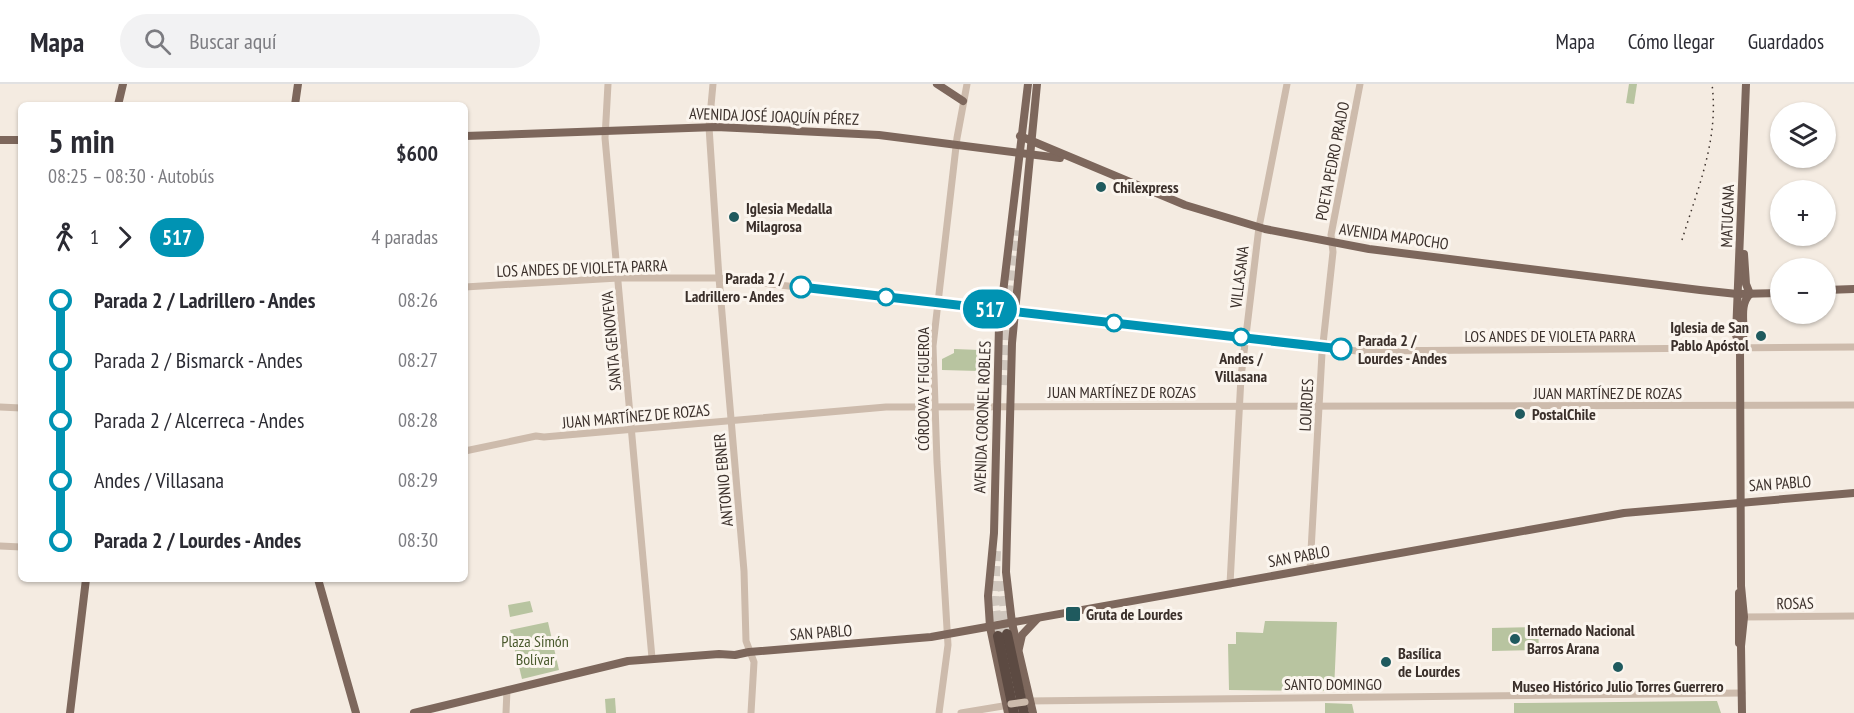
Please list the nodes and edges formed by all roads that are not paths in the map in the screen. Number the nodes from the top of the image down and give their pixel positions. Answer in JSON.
{"nodes":[{"id":1,"x":123,"y":84,"type":"edge"},
{"id":2,"x":298,"y":84,"type":"edge"},
{"id":3,"x":608,"y":84,"type":"edge"},
{"id":4,"x":712,"y":84,"type":"edge"},
{"id":5,"x":937,"y":84,"type":"edge"},
{"id":6,"x":967,"y":84,"type":"edge"},
{"id":7,"x":1028,"y":84,"type":"edge"},
{"id":8,"x":1037,"y":84,"type":"edge"},
{"id":9,"x":1287,"y":84,"type":"edge"},
{"id":10,"x":1360,"y":84,"type":"edge"},
{"id":11,"x":1746,"y":84,"type":"edge"},
{"id":12,"x":963,"y":100,"type":"junction"},
{"id":13,"x":119,"y":102,"type":"edge"},
{"id":14,"x":295,"y":102,"type":"edge"},
{"id":15,"x":709,"y":127,"type":"junction"},
{"id":16,"x":604,"y":130,"type":"junction"},
{"id":17,"x":468,"y":136,"type":"edge"},
{"id":18,"x":1020,"y":136,"type":"junction"},
{"id":19,"x":0,"y":140,"type":"edge"},
{"id":20,"x":18,"y":140,"type":"edge"},
{"id":21,"x":1033,"y":142,"type":"junction"},
{"id":22,"x":956,"y":145,"type":"junction"},
{"id":23,"x":1007,"y":151,"type":"junction"},
{"id":24,"x":1018,"y":152,"type":"junction"},
{"id":25,"x":1032,"y":153,"type":"junction"},
{"id":26,"x":1017,"y":163,"type":"junction"},
{"id":27,"x":1081,"y":164,"type":"junction"},
{"id":28,"x":1259,"y":227,"type":"junction"},
{"id":29,"x":1741,"y":239,"type":"junction"},
{"id":30,"x":1332,"y":242,"type":"junction"},
{"id":31,"x":618,"y":278,"type":"junction"},
{"id":32,"x":718,"y":278,"type":"junction"},
{"id":33,"x":468,"y":287,"type":"edge"},
{"id":34,"x":1854,"y":289,"type":"edge"},
{"id":35,"x":1836,"y":290,"type":"edge"},
{"id":36,"x":1770,"y":293,"type":"edge"},
{"id":37,"x":1737,"y":294,"type":"junction"},
{"id":38,"x":1750,"y":294,"type":"junction"},
{"id":39,"x":938,"y":303,"type":"junction"},
{"id":40,"x":1001,"y":310,"type":"junction"},
{"id":41,"x":1015,"y":312,"type":"junction"},
{"id":42,"x":1245,"y":338,"type":"junction"},
{"id":43,"x":1323,"y":346,"type":"junction"},
{"id":44,"x":1854,"y":347,"type":"edge"},
{"id":45,"x":1740,"y":348,"type":"junction"},
{"id":46,"x":1239,"y":405,"type":"junction"},
{"id":47,"x":1854,"y":405,"type":"edge"},
{"id":48,"x":996,"y":406,"type":"junction"},
{"id":49,"x":1740,"y":406,"type":"junction"},
{"id":50,"x":0,"y":407,"type":"edge"},
{"id":51,"x":934,"y":407,"type":"junction"},
{"id":52,"x":1010,"y":407,"type":"junction"},
{"id":53,"x":18,"y":408,"type":"edge"},
{"id":54,"x":1320,"y":408,"type":"junction"},
{"id":55,"x":731,"y":421,"type":"junction"},
{"id":56,"x":632,"y":430,"type":"junction"},
{"id":57,"x":468,"y":450,"type":"edge"},
{"id":58,"x":1854,"y":493,"type":"edge"},
{"id":59,"x":1740,"y":502,"type":"junction"},
{"id":60,"x":0,"y":546,"type":"edge"},
{"id":61,"x":18,"y":547,"type":"edge"},
{"id":62,"x":1310,"y":569,"type":"junction"},
{"id":63,"x":86,"y":582,"type":"edge"},
{"id":64,"x":319,"y":582,"type":"edge"},
{"id":65,"x":1230,"y":584,"type":"junction"},
{"id":66,"x":1854,"y":615,"type":"edge"},
{"id":67,"x":1741,"y":617,"type":"junction"},
{"id":68,"x":1037,"y":619,"type":"junction"},
{"id":69,"x":1012,"y":623,"type":"junction"},
{"id":70,"x":998,"y":632,"type":"junction"},
{"id":71,"x":947,"y":634,"type":"junction"},
{"id":72,"x":1019,"y":651,"type":"junction"},
{"id":73,"x":749,"y":652,"type":"junction"},
{"id":74,"x":652,"y":658,"type":"junction"},
{"id":75,"x":507,"y":690,"type":"junction"},
{"id":76,"x":1742,"y":693,"type":"junction"},
{"id":77,"x":1027,"y":705,"type":"edge"},
{"id":78,"x":1010,"y":709,"type":"edge"},
{"id":79,"x":70,"y":713,"type":"edge"},
{"id":80,"x":356,"y":713,"type":"edge"},
{"id":81,"x":414,"y":713,"type":"edge"},
{"id":82,"x":506,"y":713,"type":"edge"},
{"id":83,"x":751,"y":713,"type":"edge"},
{"id":84,"x":939,"y":713,"type":"edge"},
{"id":85,"x":961,"y":713,"type":"edge"},
{"id":86,"x":1033,"y":713,"type":"edge"},
{"id":87,"x":1742,"y":713,"type":"edge"}],
"edges":[{"from":1,"to":13,"type":"main road"},
{"from":2,"to":14,"type":"main road"},
{"from":3,"to":16,"type":"street","name":"SANTA GENOVEVA"},
{"from":4,"to":15,"type":"street","name":"ANTONIO EBNER"},
{"from":5,"to":12,"type":"main road"},
{"from":6,"to":12,"type":"street","name":"CÓRDOVA Y FIGUEROA"},
{"from":7,"to":18,"type":"main road","name":"AVENIDA CORONEL ROBLES"},
{"from":8,"to":21,"type":"main road","name":"AVENIDA CORONEL ROBLES"},
{"from":9,"to":28,"type":"street","name":"VILLASANA"},
{"from":10,"to":30,"type":"street","name":"POETA PEDRO PRADO"},
{"from":11,"to":29,"type":"main road","name":"MATUCANA"},
{"from":12,"to":22,"type":"street","name":"CÓRDOVA Y FIGUEROA"},
{"from":15,"to":16,"type":"main road","name":"AVENIDA JOSÉ JOAQUÍN PÉREZ"},
{"from":15,"to":22,"type":"main road","name":"AVENIDA JOSÉ JOAQUÍN PÉREZ"},
{"from":15,"to":32,"type":"street","name":"ANTONIO EBNER"},
{"from":16,"to":17,"type":"main road","name":"AVENIDA JOSÉ JOAQUÍN PÉREZ"},
{"from":16,"to":31,"type":"street","name":"SANTA GENOVEVA"},
{"from":18,"to":21,"type":"main road","name":"AVENIDA MAPOCHO"},
{"from":18,"to":24,"type":"main road","name":"AVENIDA CORONEL ROBLES"},
{"from":19,"to":20,"type":"main road"},
{"from":21,"to":25,"type":"main road","name":"AVENIDA CORONEL ROBLES"},
{"from":21,"to":27,"type":"main road","name":"AVENIDA MAPOCHO"},
{"from":22,"to":23,"type":"main road","name":"AVENIDA JOSÉ JOAQUÍN PÉREZ"},
{"from":22,"to":39,"type":"street","name":"CÓRDOVA Y FIGUEROA"},
{"from":23,"to":24,"type":"main road","name":"AVENIDA JOSÉ JOAQUÍN PÉREZ"},
{"from":23,"to":26,"type":"main road"},
{"from":24,"to":25,"type":"main road","name":"AVENIDA JOSÉ JOAQUÍN PÉREZ"},
{"from":24,"to":26,"type":"main road","name":"AVENIDA CORONEL ROBLES"},
{"from":25,"to":27,"type":"main road","name":"AVENIDA JOSÉ JOAQUÍN PÉREZ"},
{"from":25,"to":41,"type":"main road","name":"AVENIDA CORONEL ROBLES"},
{"from":26,"to":40,"type":"main road","name":"AVENIDA CORONEL ROBLES"},
{"from":27,"to":28,"type":"main road","name":"AVENIDA MAPOCHO"},
{"from":28,"to":30,"type":"main road","name":"AVENIDA MAPOCHO"},
{"from":28,"to":42,"type":"street","name":"VILLASANA"},
{"from":29,"to":37,"type":"main road","name":"MATUCANA"},
{"from":29,"to":38,"type":"main road"},
{"from":30,"to":37,"type":"main road","name":"AVENIDA MAPOCHO"},
{"from":30,"to":43,"type":"street","name":"LOURDES"},
{"from":31,"to":32,"type":"street","name":"LOS ANDES DE VIOLETA PARRA"},
{"from":31,"to":33,"type":"street","name":"LOS ANDES DE VIOLETA PARRA"},
{"from":31,"to":56,"type":"street","name":"SANTA GENOVEVA"},
{"from":32,"to":39,"type":"street","name":"LOS ANDES DE VIOLETA PARRA"},
{"from":32,"to":55,"type":"street","name":"ANTONIO EBNER"},
{"from":34,"to":35,"type":"main road"},
{"from":36,"to":38,"type":"main road","name":"AVENIDA MAPOCHO"},
{"from":37,"to":38,"type":"main road","name":"AVENIDA MAPOCHO"},
{"from":37,"to":45,"type":"main road","name":"MATUCANA"},
{"from":38,"to":45,"type":"main road","name":"MATUCANA"},
{"from":39,"to":40,"type":"street","name":"LOS ANDES DE VIOLETA PARRA"},
{"from":39,"to":51,"type":"street","name":"CÓRDOVA Y FIGUEROA"},
{"from":40,"to":41,"type":"street","name":"LOS ANDES DE VIOLETA PARRA"},
{"from":40,"to":48,"type":"main road","name":"AVENIDA CORONEL ROBLES"},
{"from":41,"to":42,"type":"street","name":"LOS ANDES DE VIOLETA PARRA"},
{"from":41,"to":52,"type":"main road","name":"AVENIDA CORONEL ROBLES"},
{"from":42,"to":43,"type":"street","name":"LOS ANDES DE VIOLETA PARRA"},
{"from":42,"to":46,"type":"street","name":"VILLASANA"},
{"from":43,"to":45,"type":"street","name":"LOS ANDES DE VIOLETA PARRA"},
{"from":43,"to":54,"type":"street","name":"LOURDES"},
{"from":44,"to":45,"type":"street","name":"LOS ANDES DE VIOLETA PARRA"},
{"from":45,"to":49,"type":"main road","name":"MATUCANA"},
{"from":46,"to":52,"type":"street","name":"JUAN MARTÍNEZ DE ROZAS"},
{"from":46,"to":54,"type":"street","name":"JUAN MARTÍNEZ DE ROZAS"},
{"from":46,"to":65,"type":"street","name":"VILLASANA"},
{"from":47,"to":49,"type":"street","name":"JUAN MARTÍNEZ DE ROZAS"},
{"from":48,"to":51,"type":"street","name":"JUAN MARTÍNEZ DE ROZAS"},
{"from":48,"to":52,"type":"street","name":"JUAN MARTÍNEZ DE ROZAS"},
{"from":48,"to":70,"type":"main road","name":"AVENIDA CORONEL ROBLES"},
{"from":49,"to":54,"type":"street","name":"JUAN MARTÍNEZ DE ROZAS"},
{"from":49,"to":59,"type":"main road","name":"MATUCANA"},
{"from":50,"to":53,"type":"street"},
{"from":51,"to":55,"type":"street","name":"JUAN MARTÍNEZ DE ROZAS"},
{"from":51,"to":71,"type":"street","name":"CÓRDOVA Y FIGUEROA"},
{"from":52,"to":69,"type":"main road","name":"AVENIDA CORONEL ROBLES"},
{"from":54,"to":62,"type":"street","name":"LOURDES"},
{"from":55,"to":56,"type":"street","name":"JUAN MARTÍNEZ DE ROZAS"},
{"from":55,"to":73,"type":"street","name":"ANTONIO EBNER"},
{"from":56,"to":57,"type":"street","name":"JUAN MARTÍNEZ DE ROZAS"},
{"from":56,"to":74,"type":"street","name":"SANTA GENOVEVA"},
{"from":58,"to":59,"type":"main road","name":"SAN PABLO"},
{"from":59,"to":62,"type":"main road","name":"SAN PABLO"},
{"from":59,"to":67,"type":"main road","name":"MATUCANA"},
{"from":60,"to":61,"type":"street"},
{"from":62,"to":65,"type":"main road","name":"SAN PABLO"},
{"from":63,"to":79,"type":"main road"},
{"from":64,"to":80,"type":"main road"},
{"from":65,"to":68,"type":"main road","name":"SAN PABLO"},
{"from":66,"to":67,"type":"street","name":"ROSAS"},
{"from":67,"to":76,"type":"main road","name":"MATUCANA"},
{"from":68,"to":69,"type":"main road","name":"SAN PABLO"},
{"from":68,"to":72,"type":"main road"},
{"from":69,"to":70,"type":"main road","name":"SAN PABLO"},
{"from":69,"to":72,"type":"main road","name":"AVENIDA CORONEL ROBLES"},
{"from":70,"to":71,"type":"main road","name":"SAN PABLO"},
{"from":70,"to":77,"type":"highway"},
{"from":70,"to":78,"type":"highway"},
{"from":71,"to":73,"type":"main road","name":"SAN PABLO"},
{"from":71,"to":84,"type":"street","name":"CÓRDOVA Y FIGUEROA"},
{"from":72,"to":77,"type":"main road","name":"AVENIDA CORONEL ROBLES"},
{"from":73,"to":74,"type":"main road","name":"SAN PABLO"},
{"from":73,"to":83,"type":"street","name":"ANTONIO EBNER"},
{"from":74,"to":75,"type":"main road","name":"SAN PABLO"},
{"from":75,"to":81,"type":"main road","name":"SAN PABLO"},
{"from":75,"to":82,"type":"street"},
{"from":76,"to":77,"type":"street","name":"SANTO DOMINGO"},
{"from":76,"to":87,"type":"main road","name":"MATUCANA"},
{"from":77,"to":78,"type":"street","name":"SANTO DOMINGO","bridge":true},
{"from":77,"to":86,"type":"main road","name":"AVENIDA CORONEL ROBLES"},
{"from":78,"to":85,"type":"street","name":"SANTO DOMINGO"}]}
